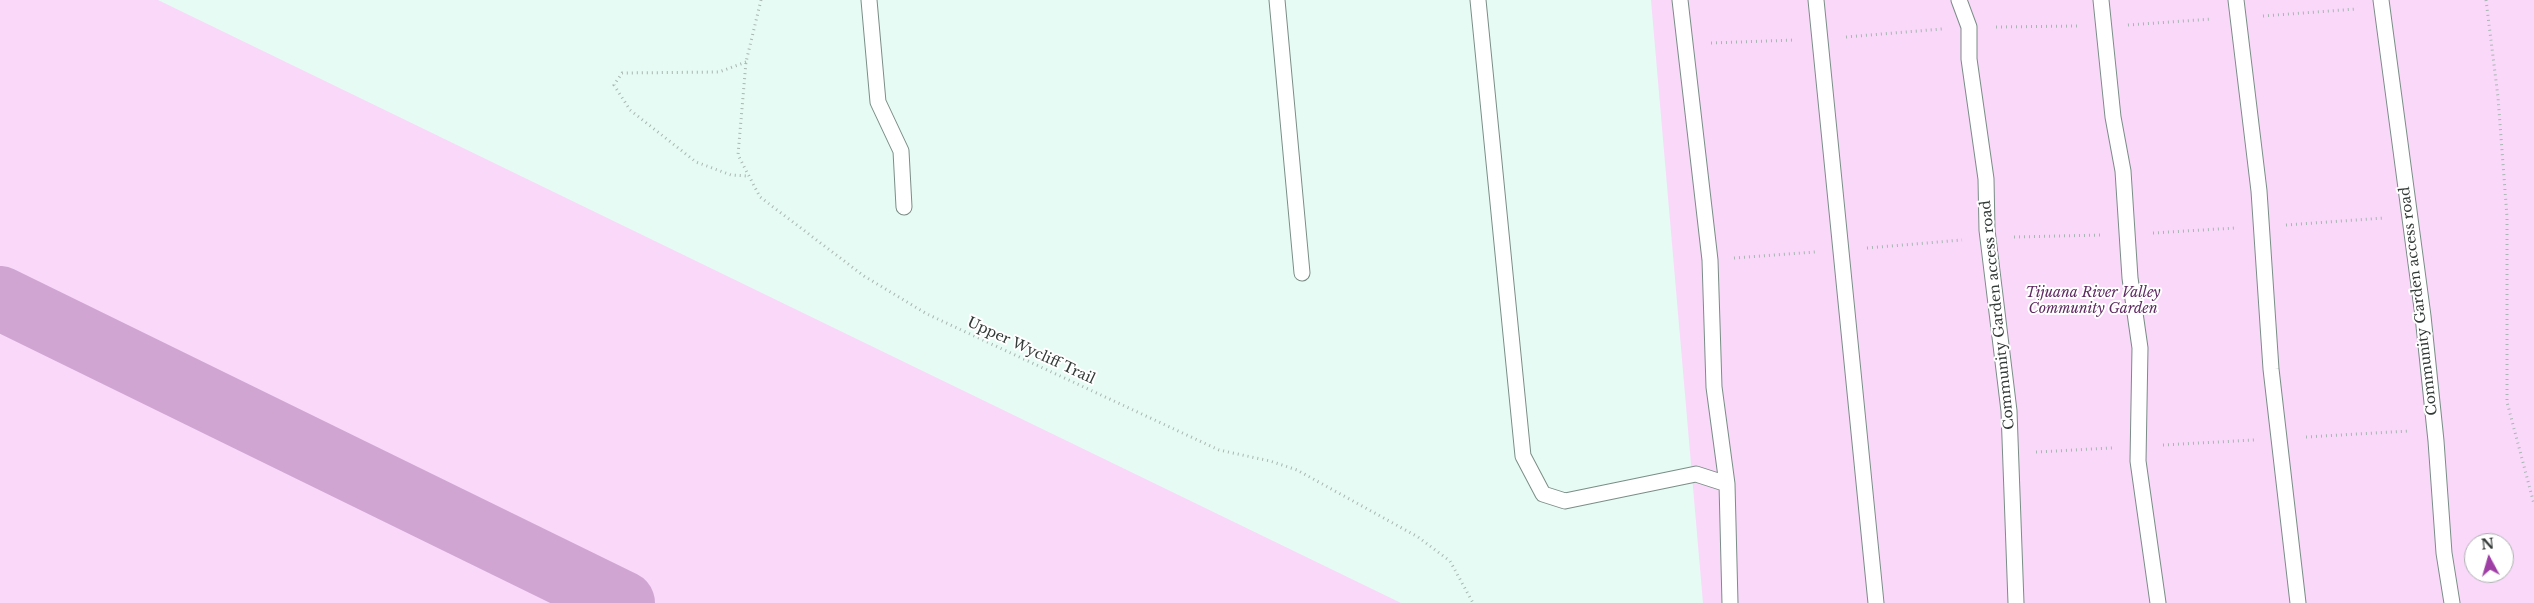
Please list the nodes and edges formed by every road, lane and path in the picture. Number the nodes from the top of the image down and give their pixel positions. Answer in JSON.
{"nodes":[{"id":1,"x":761,"y":0,"type":"edge"},
{"id":2,"x":869,"y":0,"type":"edge"},
{"id":3,"x":1277,"y":0,"type":"edge"},
{"id":4,"x":1478,"y":0,"type":"edge"},
{"id":5,"x":1680,"y":0,"type":"edge"},
{"id":6,"x":1816,"y":0,"type":"edge"},
{"id":7,"x":1959,"y":0,"type":"edge"},
{"id":8,"x":2101,"y":0,"type":"edge"},
{"id":9,"x":2236,"y":0,"type":"edge"},
{"id":10,"x":2486,"y":0,"type":"edge"},
{"id":11,"x":2382,"y":4,"type":"edge"},
{"id":12,"x":2239,"y":17,"type":"junction"},
{"id":13,"x":2103,"y":26,"type":"junction"},
{"id":14,"x":1969,"y":27,"type":"junction"},
{"id":15,"x":1820,"y":39,"type":"junction"},
{"id":16,"x":1686,"y":43,"type":"junction"},
{"id":17,"x":746,"y":62,"type":"junction"},
{"id":18,"x":747,"y":176,"type":"junction"},
{"id":19,"x":904,"y":207,"type":"dead end"},
{"id":20,"x":2410,"y":216,"type":"junction"},
{"id":21,"x":2261,"y":226,"type":"junction"},
{"id":22,"x":2128,"y":234,"type":"junction"},
{"id":23,"x":1988,"y":238,"type":"junction"},
{"id":24,"x":1841,"y":250,"type":"junction"},
{"id":25,"x":1710,"y":260,"type":"junction"},
{"id":26,"x":1302,"y":273,"type":"dead end"},
{"id":27,"x":2435,"y":429,"type":"junction"},
{"id":28,"x":2279,"y":439,"type":"junction"},
{"id":29,"x":2138,"y":447,"type":"junction"},
{"id":30,"x":2011,"y":454,"type":"junction"},
{"id":31,"x":1727,"y":484,"type":"junction"},
{"id":32,"x":2534,"y":504,"type":"edge"},
{"id":33,"x":1472,"y":603,"type":"edge"},
{"id":34,"x":1730,"y":603,"type":"edge"},
{"id":35,"x":1876,"y":603,"type":"edge"},
{"id":36,"x":2016,"y":603,"type":"edge"},
{"id":37,"x":2158,"y":603,"type":"edge"},
{"id":38,"x":2298,"y":603,"type":"edge"},
{"id":39,"x":2452,"y":603,"type":"edge"}],
"edges":[{"from":1,"to":17,"type":"path","name":"Upper Wycliff Trail"},
{"from":2,"to":19,"type":"lane"},
{"from":3,"to":26,"type":"lane"},
{"from":4,"to":31,"type":"lane"},
{"from":5,"to":16,"type":"lane"},
{"from":6,"to":15,"type":"lane"},
{"from":7,"to":14,"type":"lane","name":"Community Garden access road"},
{"from":8,"to":13,"type":"lane"},
{"from":9,"to":12,"type":"lane"},
{"from":10,"to":32,"type":"path"},
{"from":11,"to":12,"type":"path"},
{"from":11,"to":20,"type":"lane","name":"Community Garden access road"},
{"from":12,"to":13,"type":"path"},
{"from":12,"to":21,"type":"lane"},
{"from":13,"to":14,"type":"path"},
{"from":13,"to":22,"type":"lane"},
{"from":14,"to":15,"type":"path"},
{"from":14,"to":23,"type":"lane","name":"Community Garden access road"},
{"from":15,"to":16,"type":"path"},
{"from":15,"to":24,"type":"lane"},
{"from":16,"to":25,"type":"lane"},
{"from":17,"to":18,"type":"path","name":"Upper Wycliff Trail"},
{"from":17,"to":18,"type":"path"},
{"from":18,"to":33,"type":"path","name":"Upper Wycliff Trail"},
{"from":20,"to":21,"type":"path"},
{"from":20,"to":27,"type":"lane","name":"Community Garden access road"},
{"from":21,"to":22,"type":"path"},
{"from":21,"to":28,"type":"lane"},
{"from":22,"to":23,"type":"path"},
{"from":22,"to":29,"type":"lane"},
{"from":23,"to":24,"type":"path"},
{"from":23,"to":30,"type":"lane","name":"Community Garden access road"},
{"from":24,"to":25,"type":"path"},
{"from":24,"to":35,"type":"lane"},
{"from":25,"to":31,"type":"lane"},
{"from":27,"to":28,"type":"path"},
{"from":27,"to":39,"type":"lane","name":"Community Garden access road"},
{"from":28,"to":29,"type":"path"},
{"from":28,"to":38,"type":"lane"},
{"from":29,"to":30,"type":"path"},
{"from":29,"to":37,"type":"lane"},
{"from":30,"to":36,"type":"lane","name":"Community Garden access road"},
{"from":31,"to":34,"type":"lane"}]}
